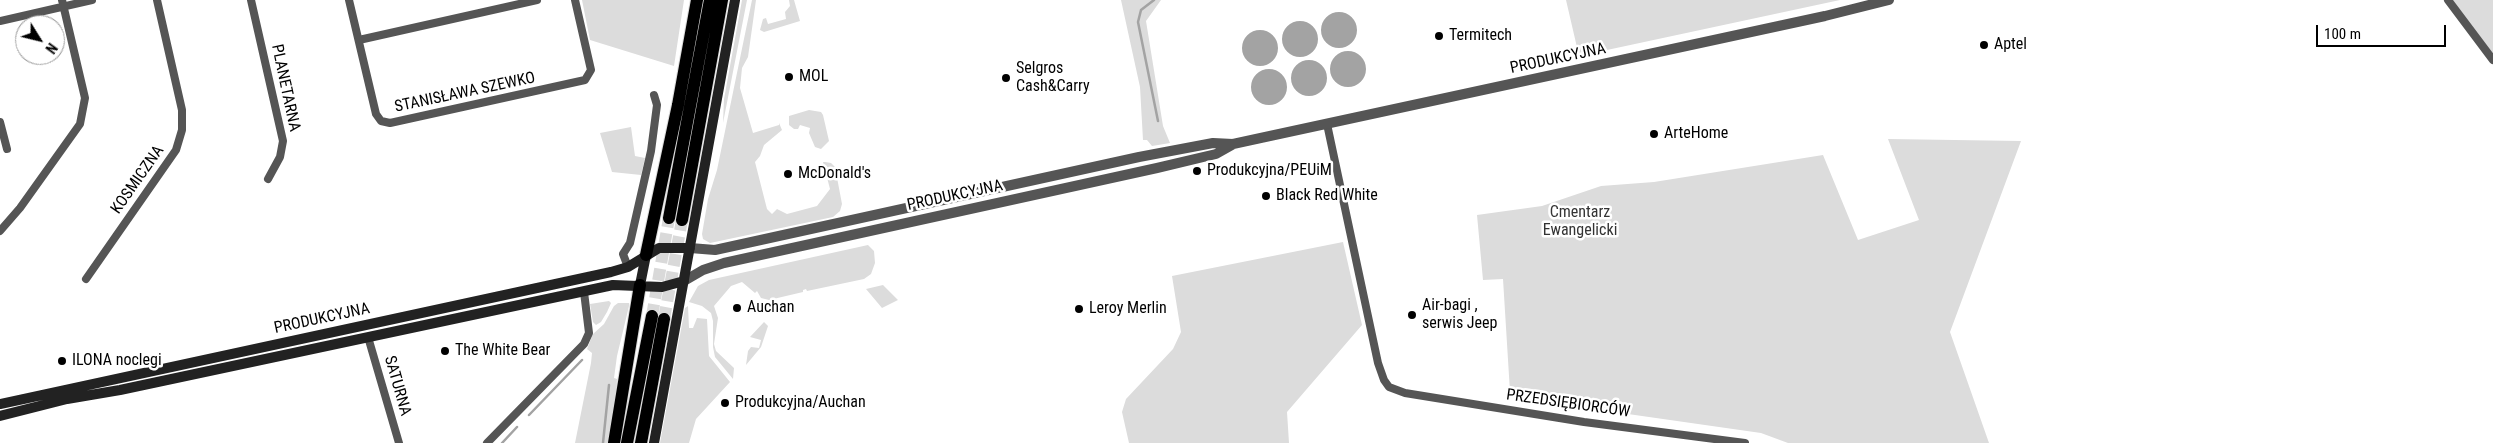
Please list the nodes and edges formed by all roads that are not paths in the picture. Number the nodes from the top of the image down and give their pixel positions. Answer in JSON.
{"nodes":[{"id":1,"x":92,"y":0,"type":"edge"},
{"id":2,"x":156,"y":0,"type":"edge"},
{"id":3,"x":251,"y":0,"type":"edge"},
{"id":4,"x":349,"y":0,"type":"edge"},
{"id":5,"x":537,"y":0,"type":"edge"},
{"id":6,"x":575,"y":0,"type":"edge"},
{"id":7,"x":697,"y":0,"type":"edge"},
{"id":8,"x":710,"y":0,"type":"edge"},
{"id":9,"x":722,"y":0,"type":"edge"},
{"id":10,"x":735,"y":0,"type":"edge"},
{"id":11,"x":1889,"y":0,"type":"edge"},
{"id":12,"x":2448,"y":0,"type":"edge"},
{"id":13,"x":63,"y":3,"type":"edge"},
{"id":14,"x":0,"y":21,"type":"edge"},
{"id":15,"x":359,"y":40,"type":"junction"},
{"id":16,"x":2493,"y":60,"type":"edge"},
{"id":17,"x":654,"y":95,"type":"dead end"},
{"id":18,"x":0,"y":122,"type":"edge"},
{"id":19,"x":1327,"y":124,"type":"junction"},
{"id":20,"x":1233,"y":144,"type":"junction"},
{"id":21,"x":7,"y":149,"type":"dead end"},
{"id":22,"x":1139,"y":157,"type":"junction"},
{"id":23,"x":1140,"y":171,"type":"junction"},
{"id":24,"x":268,"y":179,"type":"dead end"},
{"id":25,"x":0,"y":231,"type":"edge"},
{"id":26,"x":690,"y":248,"type":"junction"},
{"id":27,"x":646,"y":255,"type":"junction"},
{"id":28,"x":628,"y":267,"type":"junction"},
{"id":29,"x":86,"y":279,"type":"dead end"},
{"id":30,"x":684,"y":281,"type":"junction"},
{"id":31,"x":640,"y":285,"type":"junction"},
{"id":32,"x":584,"y":292,"type":"junction"},
{"id":33,"x":453,"y":306,"type":"junction"},
{"id":34,"x":455,"y":318,"type":"junction"},
{"id":35,"x":368,"y":337,"type":"junction"},
{"id":36,"x":0,"y":404,"type":"edge"},
{"id":37,"x":0,"y":416,"type":"edge"},
{"id":38,"x":399,"y":443,"type":"edge"},
{"id":39,"x":487,"y":443,"type":"edge"},
{"id":40,"x":614,"y":443,"type":"edge"},
{"id":41,"x":626,"y":443,"type":"edge"},
{"id":42,"x":640,"y":443,"type":"edge"},
{"id":43,"x":654,"y":443,"type":"edge"},
{"id":44,"x":1745,"y":443,"type":"edge"}],
"edges":[{"from":1,"to":13,"type":"street"},
{"from":2,"to":29,"type":"street","name":"KOSMICZNA"},
{"from":3,"to":24,"type":"street","name":"PLANETARNA"},
{"from":4,"to":15,"type":"street","name":"STANISŁAWA SZEWKO"},
{"from":5,"to":15,"type":"street"},
{"from":6,"to":15,"type":"street","name":"STANISŁAWA SZEWKO"},
{"from":7,"to":27,"type":"highway"},
{"from":8,"to":9,"type":"highway"},
{"from":10,"to":26,"type":"main road"},
{"from":11,"to":19,"type":"street","name":"PRODUKCYJNA"},
{"from":12,"to":16,"type":"street"},
{"from":13,"to":14,"type":"street"},
{"from":13,"to":25,"type":"street"},
{"from":17,"to":28,"type":"street"},
{"from":18,"to":21,"type":"street"},
{"from":19,"to":20,"type":"street","name":"PRODUKCYJNA"},
{"from":19,"to":44,"type":"street","name":"PRZEDSIĘBIORCÓW"},
{"from":20,"to":22,"type":"street","name":"PRODUKCYJNA"},
{"from":20,"to":23,"type":"street","name":"PRODUKCYJNA"},
{"from":22,"to":23,"type":"street"},
{"from":22,"to":26,"type":"street","name":"PRODUKCYJNA"},
{"from":23,"to":30,"type":"street","name":"PRODUKCYJNA"},
{"from":26,"to":27,"type":"main road","name":"PRODUKCYJNA"},
{"from":26,"to":30,"type":"main road"},
{"from":27,"to":28,"type":"main road","name":"PRODUKCYJNA"},
{"from":27,"to":31,"type":"main road"},
{"from":28,"to":33,"type":"main road","name":"PRODUKCYJNA"},
{"from":30,"to":31,"type":"main road","name":"PRODUKCYJNA"},
{"from":30,"to":43,"type":"main road"},
{"from":31,"to":32,"type":"main road","name":"PRODUKCYJNA"},
{"from":31,"to":40,"type":"highway"},
{"from":32,"to":34,"type":"main road","name":"PRODUKCYJNA"},
{"from":32,"to":39,"type":"street"},
{"from":33,"to":34,"type":"main road"},
{"from":33,"to":36,"type":"main road","name":"PRODUKCYJNA"},
{"from":34,"to":35,"type":"main road","name":"PRODUKCYJNA"},
{"from":35,"to":37,"type":"main road","name":"PRODUKCYJNA"},
{"from":35,"to":38,"type":"street","name":"SATURNA"},
{"from":41,"to":42,"type":"highway"}]}
